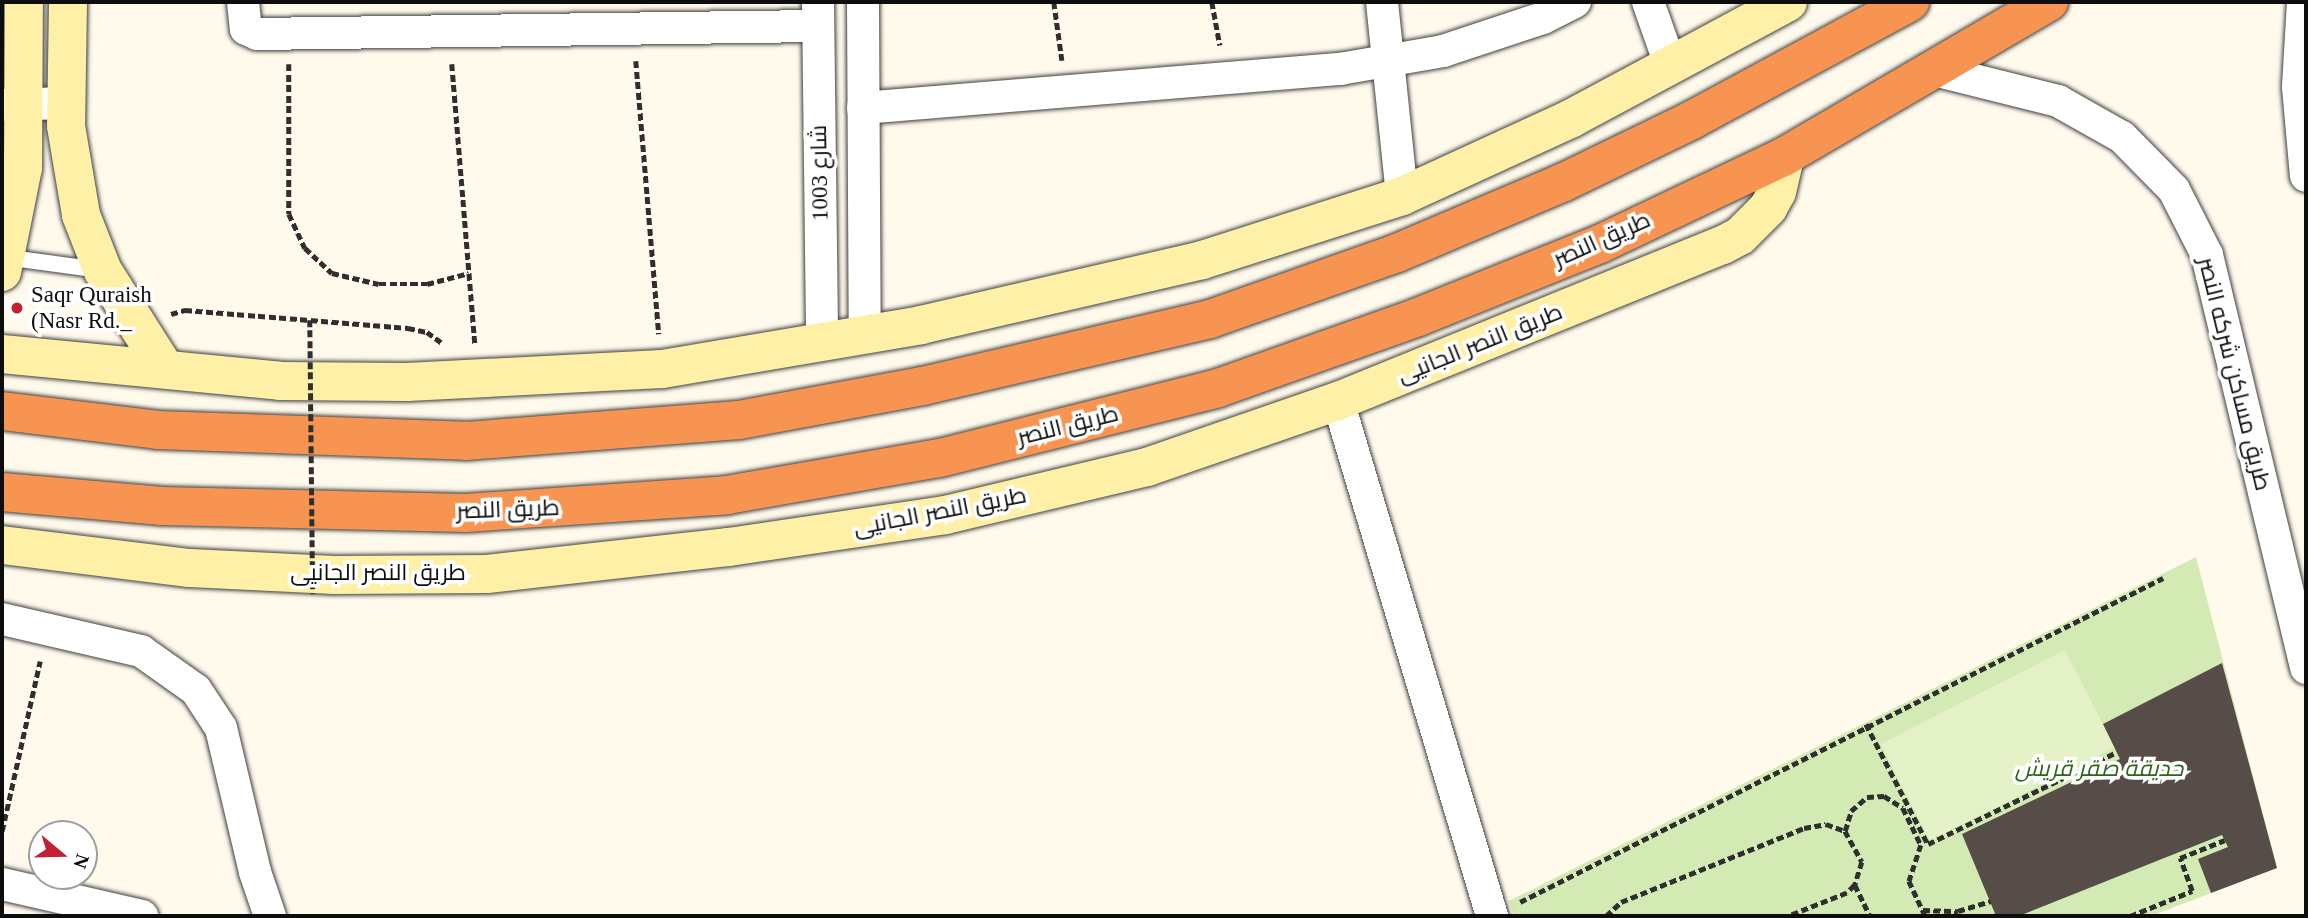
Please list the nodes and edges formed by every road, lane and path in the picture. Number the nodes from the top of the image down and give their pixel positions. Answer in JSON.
{"nodes":[{"id":1,"x":24,"y":2,"type":"edge"},
{"id":2,"x":68,"y":2,"type":"edge"},
{"id":3,"x":243,"y":2,"type":"edge"},
{"id":4,"x":863,"y":2,"type":"edge"},
{"id":5,"x":1054,"y":2,"type":"edge"},
{"id":6,"x":1212,"y":2,"type":"edge"},
{"id":7,"x":1382,"y":2,"type":"edge"},
{"id":8,"x":1575,"y":2,"type":"edge"},
{"id":9,"x":1648,"y":2,"type":"edge"},
{"id":10,"x":1788,"y":2,"type":"edge"},
{"id":11,"x":1910,"y":2,"type":"edge"},
{"id":12,"x":2049,"y":2,"type":"edge"},
{"id":13,"x":2303,"y":2,"type":"edge"},
{"id":14,"x":818,"y":14,"type":"edge"},
{"id":15,"x":633,"y":29,"type":"junction"},
{"id":16,"x":289,"y":32,"type":"junction"},
{"id":17,"x":449,"y":32,"type":"junction"},
{"id":18,"x":1388,"y":61,"type":"junction"},
{"id":19,"x":1671,"y":67,"type":"junction"},
{"id":20,"x":1934,"y":70,"type":"junction"},
{"id":21,"x":1226,"y":77,"type":"junction"},
{"id":22,"x":1066,"y":92,"type":"junction"},
{"id":23,"x":66,"y":103,"type":"junction"},
{"id":24,"x":13,"y":105,"type":"edge"},
{"id":25,"x":863,"y":108,"type":"junction"},
{"id":26,"x":1785,"y":156,"type":"junction"},
{"id":27,"x":2306,"y":176,"type":"edge"},
{"id":28,"x":1402,"y":196,"type":"junction"},
{"id":29,"x":863,"y":226,"type":"junction"},
{"id":30,"x":821,"y":229,"type":"junction"},
{"id":31,"x":3,"y":262,"type":"edge"},
{"id":32,"x":103,"y":271,"type":"junction"},
{"id":33,"x":469,"y":272,"type":"junction"},
{"id":34,"x":185,"y":310,"type":"dead end"},
{"id":35,"x":310,"y":320,"type":"junction"},
{"id":36,"x":408,"y":328,"type":"dead end"},
{"id":37,"x":865,"y":336,"type":"junction"},
{"id":38,"x":822,"y":344,"type":"junction"},
{"id":39,"x":2,"y":354,"type":"edge"},
{"id":40,"x":164,"y":367,"type":"junction"},
{"id":41,"x":662,"y":369,"type":"junction"},
{"id":42,"x":478,"y":377,"type":"junction"},
{"id":43,"x":1338,"y":401,"type":"junction"},
{"id":44,"x":2,"y":411,"type":"edge"},
{"id":45,"x":2,"y":492,"type":"edge"},
{"id":46,"x":2,"y":545,"type":"edge"},
{"id":47,"x":2163,"y":578,"type":"dead end"},
{"id":48,"x":313,"y":594,"type":"dead end"},
{"id":49,"x":2,"y":619,"type":"edge"},
{"id":50,"x":47,"y":629,"type":"junction"},
{"id":51,"x":2306,"y":668,"type":"edge"},
{"id":52,"x":1866,"y":724,"type":"junction"},
{"id":53,"x":2117,"y":752,"type":"dead end"},
{"id":54,"x":2,"y":831,"type":"edge"},
{"id":55,"x":1845,"y":831,"type":"junction"},
{"id":56,"x":2225,"y":841,"type":"dead end"},
{"id":57,"x":2,"y":884,"type":"edge"},
{"id":58,"x":1855,"y":885,"type":"junction"},
{"id":59,"x":1990,"y":901,"type":"dead end"},
{"id":60,"x":1503,"y":910,"type":"edge"},
{"id":61,"x":1922,"y":910,"type":"junction"},
{"id":62,"x":142,"y":916,"type":"edge"},
{"id":63,"x":270,"y":916,"type":"edge"},
{"id":64,"x":1606,"y":916,"type":"edge"},
{"id":65,"x":1789,"y":916,"type":"edge"},
{"id":66,"x":1870,"y":916,"type":"edge"},
{"id":67,"x":1925,"y":916,"type":"edge"},
{"id":68,"x":2130,"y":916,"type":"edge"}],
"edges":[{"from":1,"to":24,"type":"main road"},
{"from":2,"to":23,"type":"main road"},
{"from":3,"to":16,"type":"street"},
{"from":4,"to":25,"type":"street","name":"شارع 1003"},
{"from":5,"to":22,"type":"path"},
{"from":6,"to":21,"type":"path"},
{"from":7,"to":18,"type":"street"},
{"from":8,"to":18,"type":"street"},
{"from":9,"to":19,"type":"street"},
{"from":10,"to":19,"type":"main road"},
{"from":11,"to":44,"type":"highway"},
{"from":12,"to":20,"type":"highway","name":"طريق النصر"},
{"from":13,"to":27,"type":"street"},
{"from":14,"to":15,"type":"street"},
{"from":14,"to":30,"type":"street","name":"شارع 1003"},
{"from":15,"to":17,"type":"street"},
{"from":15,"to":41,"type":"path"},
{"from":16,"to":17,"type":"street"},
{"from":16,"to":33,"type":"path"},
{"from":17,"to":33,"type":"path"},
{"from":18,"to":21,"type":"street"},
{"from":18,"to":28,"type":"street"},
{"from":19,"to":28,"type":"main road"},
{"from":20,"to":26,"type":"highway","name":"طريق النصر"},
{"from":20,"to":51,"type":"street","name":"طريق مساكن شركه النصر"},
{"from":21,"to":22,"type":"street"},
{"from":22,"to":25,"type":"street"},
{"from":23,"to":24,"type":"street"},
{"from":23,"to":32,"type":"main road"},
{"from":24,"to":31,"type":"main road"},
{"from":25,"to":29,"type":"street","name":"شارع 1003"},
{"from":26,"to":43,"type":"main road","name":"طريق النصر الجانيى"},
{"from":26,"to":45,"type":"highway","name":"طريق النصر"},
{"from":28,"to":37,"type":"main road"},
{"from":29,"to":30,"type":"street"},
{"from":29,"to":37,"type":"street","name":"شارع 1003"},
{"from":30,"to":38,"type":"street","name":"شارع 1003"},
{"from":31,"to":32,"type":"lane"},
{"from":32,"to":40,"type":"main road"},
{"from":33,"to":42,"type":"path"},
{"from":34,"to":35,"type":"path"},
{"from":35,"to":36,"type":"path"},
{"from":35,"to":48,"type":"path","bridge":true},
{"from":37,"to":38,"type":"main road"},
{"from":38,"to":41,"type":"main road"},
{"from":39,"to":40,"type":"main road"},
{"from":40,"to":42,"type":"main road"},
{"from":41,"to":42,"type":"main road"},
{"from":43,"to":46,"type":"main road","name":"طريق النصر الجانيى"},
{"from":43,"to":60,"type":"street"},
{"from":47,"to":52,"type":"path"},
{"from":49,"to":50,"type":"street"},
{"from":50,"to":54,"type":"path"},
{"from":50,"to":63,"type":"street"},
{"from":52,"to":53,"type":"path"},
{"from":52,"to":60,"type":"path"},
{"from":55,"to":58,"type":"path"},
{"from":55,"to":61,"type":"path"},
{"from":55,"to":64,"type":"path"},
{"from":56,"to":68,"type":"path"},
{"from":57,"to":62,"type":"street"},
{"from":58,"to":65,"type":"path"},
{"from":58,"to":66,"type":"path"},
{"from":59,"to":61,"type":"path"},
{"from":61,"to":67,"type":"path"}]}
